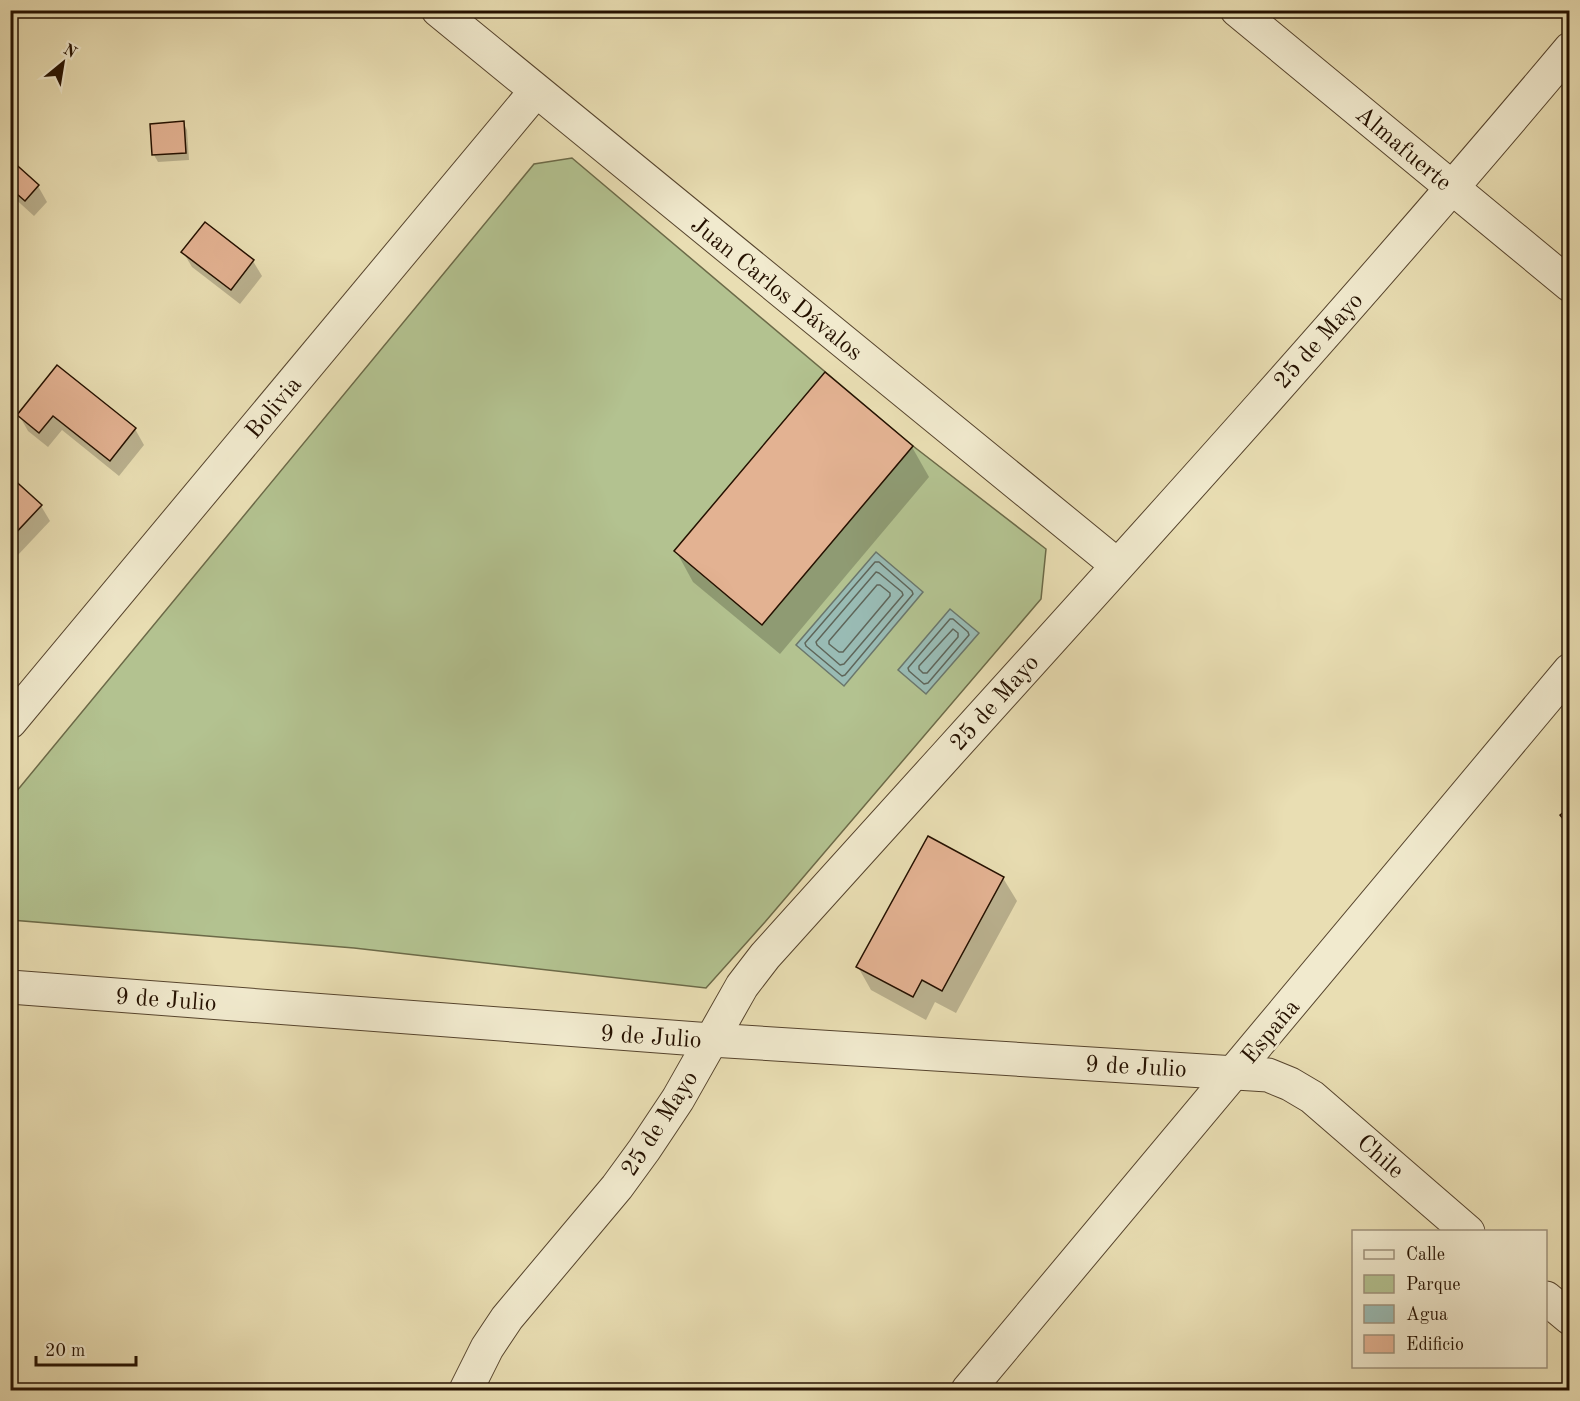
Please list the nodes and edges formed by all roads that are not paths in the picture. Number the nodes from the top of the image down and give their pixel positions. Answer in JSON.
{"nodes":[{"id":1,"x":438,"y":10,"type":"edge"},
{"id":2,"x":1238,"y":10,"type":"edge"},
{"id":3,"x":1569,"y":49,"type":"edge"},
{"id":4,"x":535,"y":92,"type":"junction"},
{"id":5,"x":1453,"y":188,"type":"junction"},
{"id":6,"x":1569,"y":285,"type":"edge"},
{"id":7,"x":1117,"y":565,"type":"junction"},
{"id":8,"x":1569,"y":670,"type":"edge"},
{"id":9,"x":10,"y":722,"type":"edge"},
{"id":10,"x":10,"y":987,"type":"edge"},
{"id":11,"x":711,"y":1040,"type":"junction"},
{"id":12,"x":1236,"y":1072,"type":"junction"},
{"id":13,"x":1290,"y":1084,"type":"joint"},
{"id":14,"x":1466,"y":1230,"type":"edge"},
{"id":15,"x":1547,"y":1300,"type":"edge"},
{"id":16,"x":1569,"y":1318,"type":"edge"},
{"id":17,"x":466,"y":1390,"type":"edge"},
{"id":18,"x":968,"y":1390,"type":"edge"}],
"edges":[{"from":1,"to":4,"type":"street","name":"Juan Carlos Dávalos"},
{"from":2,"to":5,"type":"street","name":"Almafuerte"},
{"from":3,"to":5,"type":"street","name":"25 de Mayo"},
{"from":4,"to":7,"type":"street","name":"Juan Carlos Dávalos"},
{"from":4,"to":9,"type":"street","name":"Bolivia"},
{"from":5,"to":6,"type":"street","name":"Almafuerte"},
{"from":5,"to":7,"type":"street","name":"25 de Mayo"},
{"from":7,"to":11,"type":"street","name":"25 de Mayo"},
{"from":8,"to":12,"type":"street","name":"España"},
{"from":10,"to":11,"type":"street","name":"9 de Julio"},
{"from":11,"to":12,"type":"street","name":"9 de Julio"},
{"from":11,"to":17,"type":"street","name":"25 de Mayo"},
{"from":12,"to":13,"type":"street","name":"9 de Julio"},
{"from":12,"to":18,"type":"street","name":"España"},
{"from":13,"to":14,"type":"street","name":"Chile"},
{"from":15,"to":16,"type":"street"}]}
